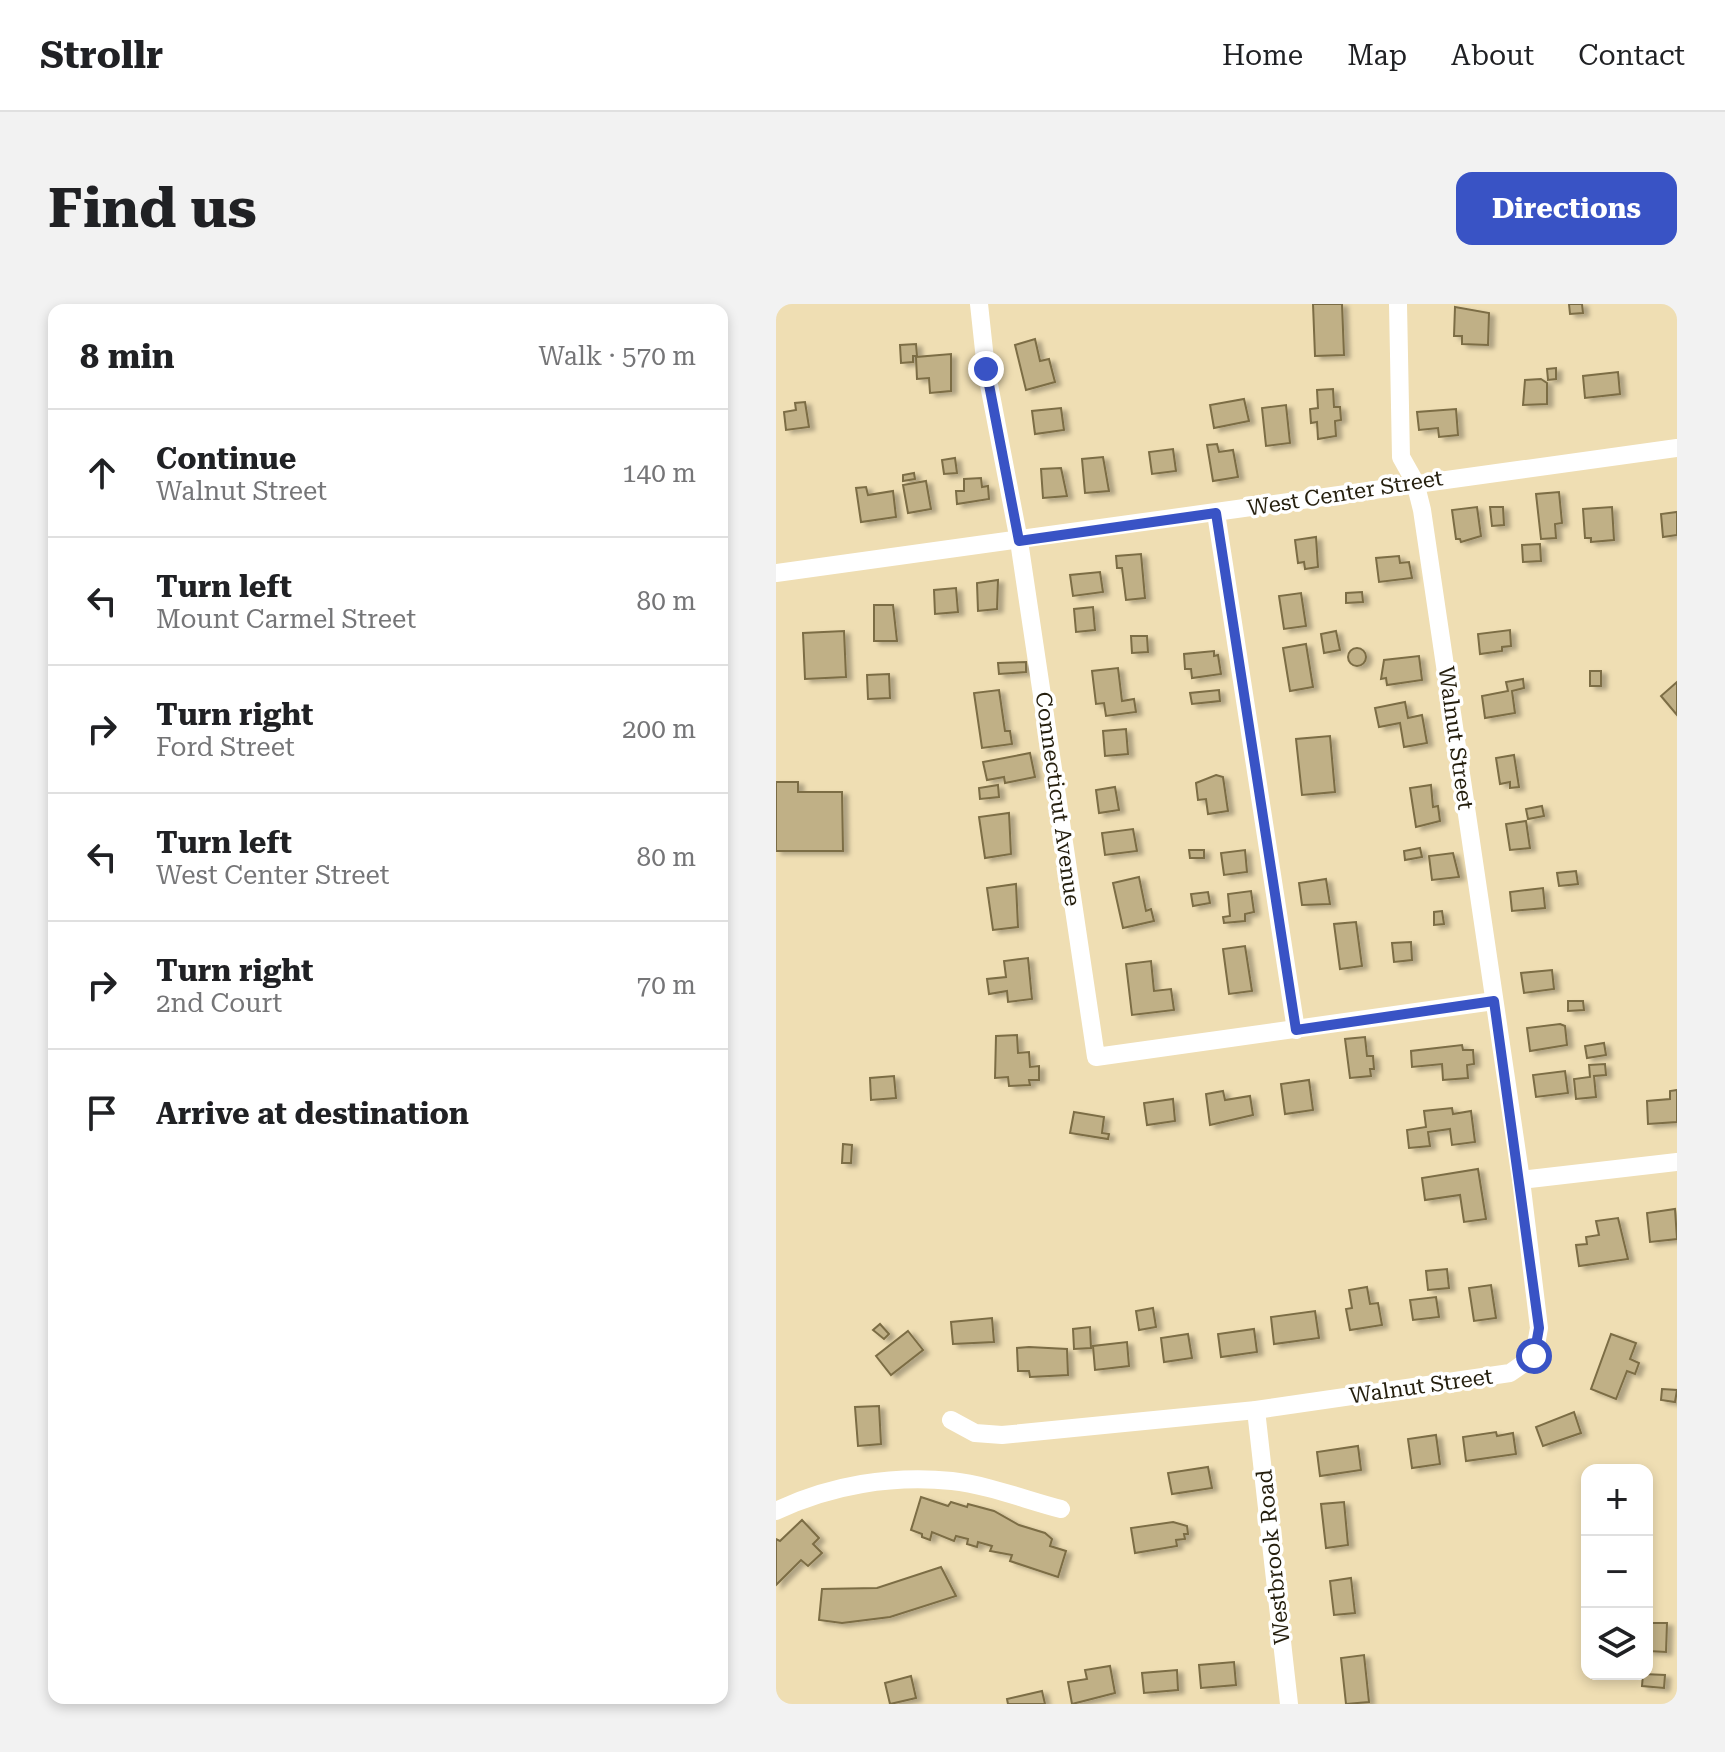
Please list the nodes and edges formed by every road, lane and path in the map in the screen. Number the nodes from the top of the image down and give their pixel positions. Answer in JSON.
{"nodes":[{"id":1,"x":979,"y":304,"type":"edge"},
{"id":2,"x":1398,"y":304,"type":"edge"},
{"id":3,"x":1677,"y":448,"type":"edge"},
{"id":4,"x":1415,"y":482,"type":"junction"},
{"id":5,"x":1216,"y":513,"type":"junction"},
{"id":6,"x":1019,"y":541,"type":"junction"},
{"id":7,"x":776,"y":573,"type":"edge"},
{"id":8,"x":1494,"y":1001,"type":"junction"},
{"id":9,"x":1296,"y":1030,"type":"junction"},
{"id":10,"x":1677,"y":1162,"type":"edge"},
{"id":11,"x":1521,"y":1180,"type":"junction"},
{"id":12,"x":1256,"y":1410,"type":"junction"},
{"id":13,"x":951,"y":1420,"type":"dead end"},
{"id":14,"x":1061,"y":1509,"type":"dead end"},
{"id":15,"x":776,"y":1511,"type":"edge"},
{"id":16,"x":1289,"y":1704,"type":"edge"}],
"edges":[{"from":1,"to":6,"type":"street","name":"Connecticut Avenue"},
{"from":2,"to":4,"type":"street","name":"Walnut Street"},
{"from":3,"to":4,"type":"street","name":"West Center Street"},
{"from":4,"to":5,"type":"street","name":"West Center Street"},
{"from":4,"to":8,"type":"street","name":"Walnut Street"},
{"from":5,"to":6,"type":"street","name":"West Center Street"},
{"from":5,"to":9,"type":"street"},
{"from":6,"to":7,"type":"street","name":"West Center Street"},
{"from":6,"to":9,"type":"street","name":"Connecticut Avenue"},
{"from":8,"to":9,"type":"street"},
{"from":8,"to":11,"type":"street","name":"Walnut Street"},
{"from":10,"to":11,"type":"street"},
{"from":11,"to":12,"type":"street","name":"Walnut Street"},
{"from":12,"to":13,"type":"street","name":"Walnut Street"},
{"from":12,"to":16,"type":"street","name":"Westbrook Road"},
{"from":14,"to":15,"type":"street"}]}
